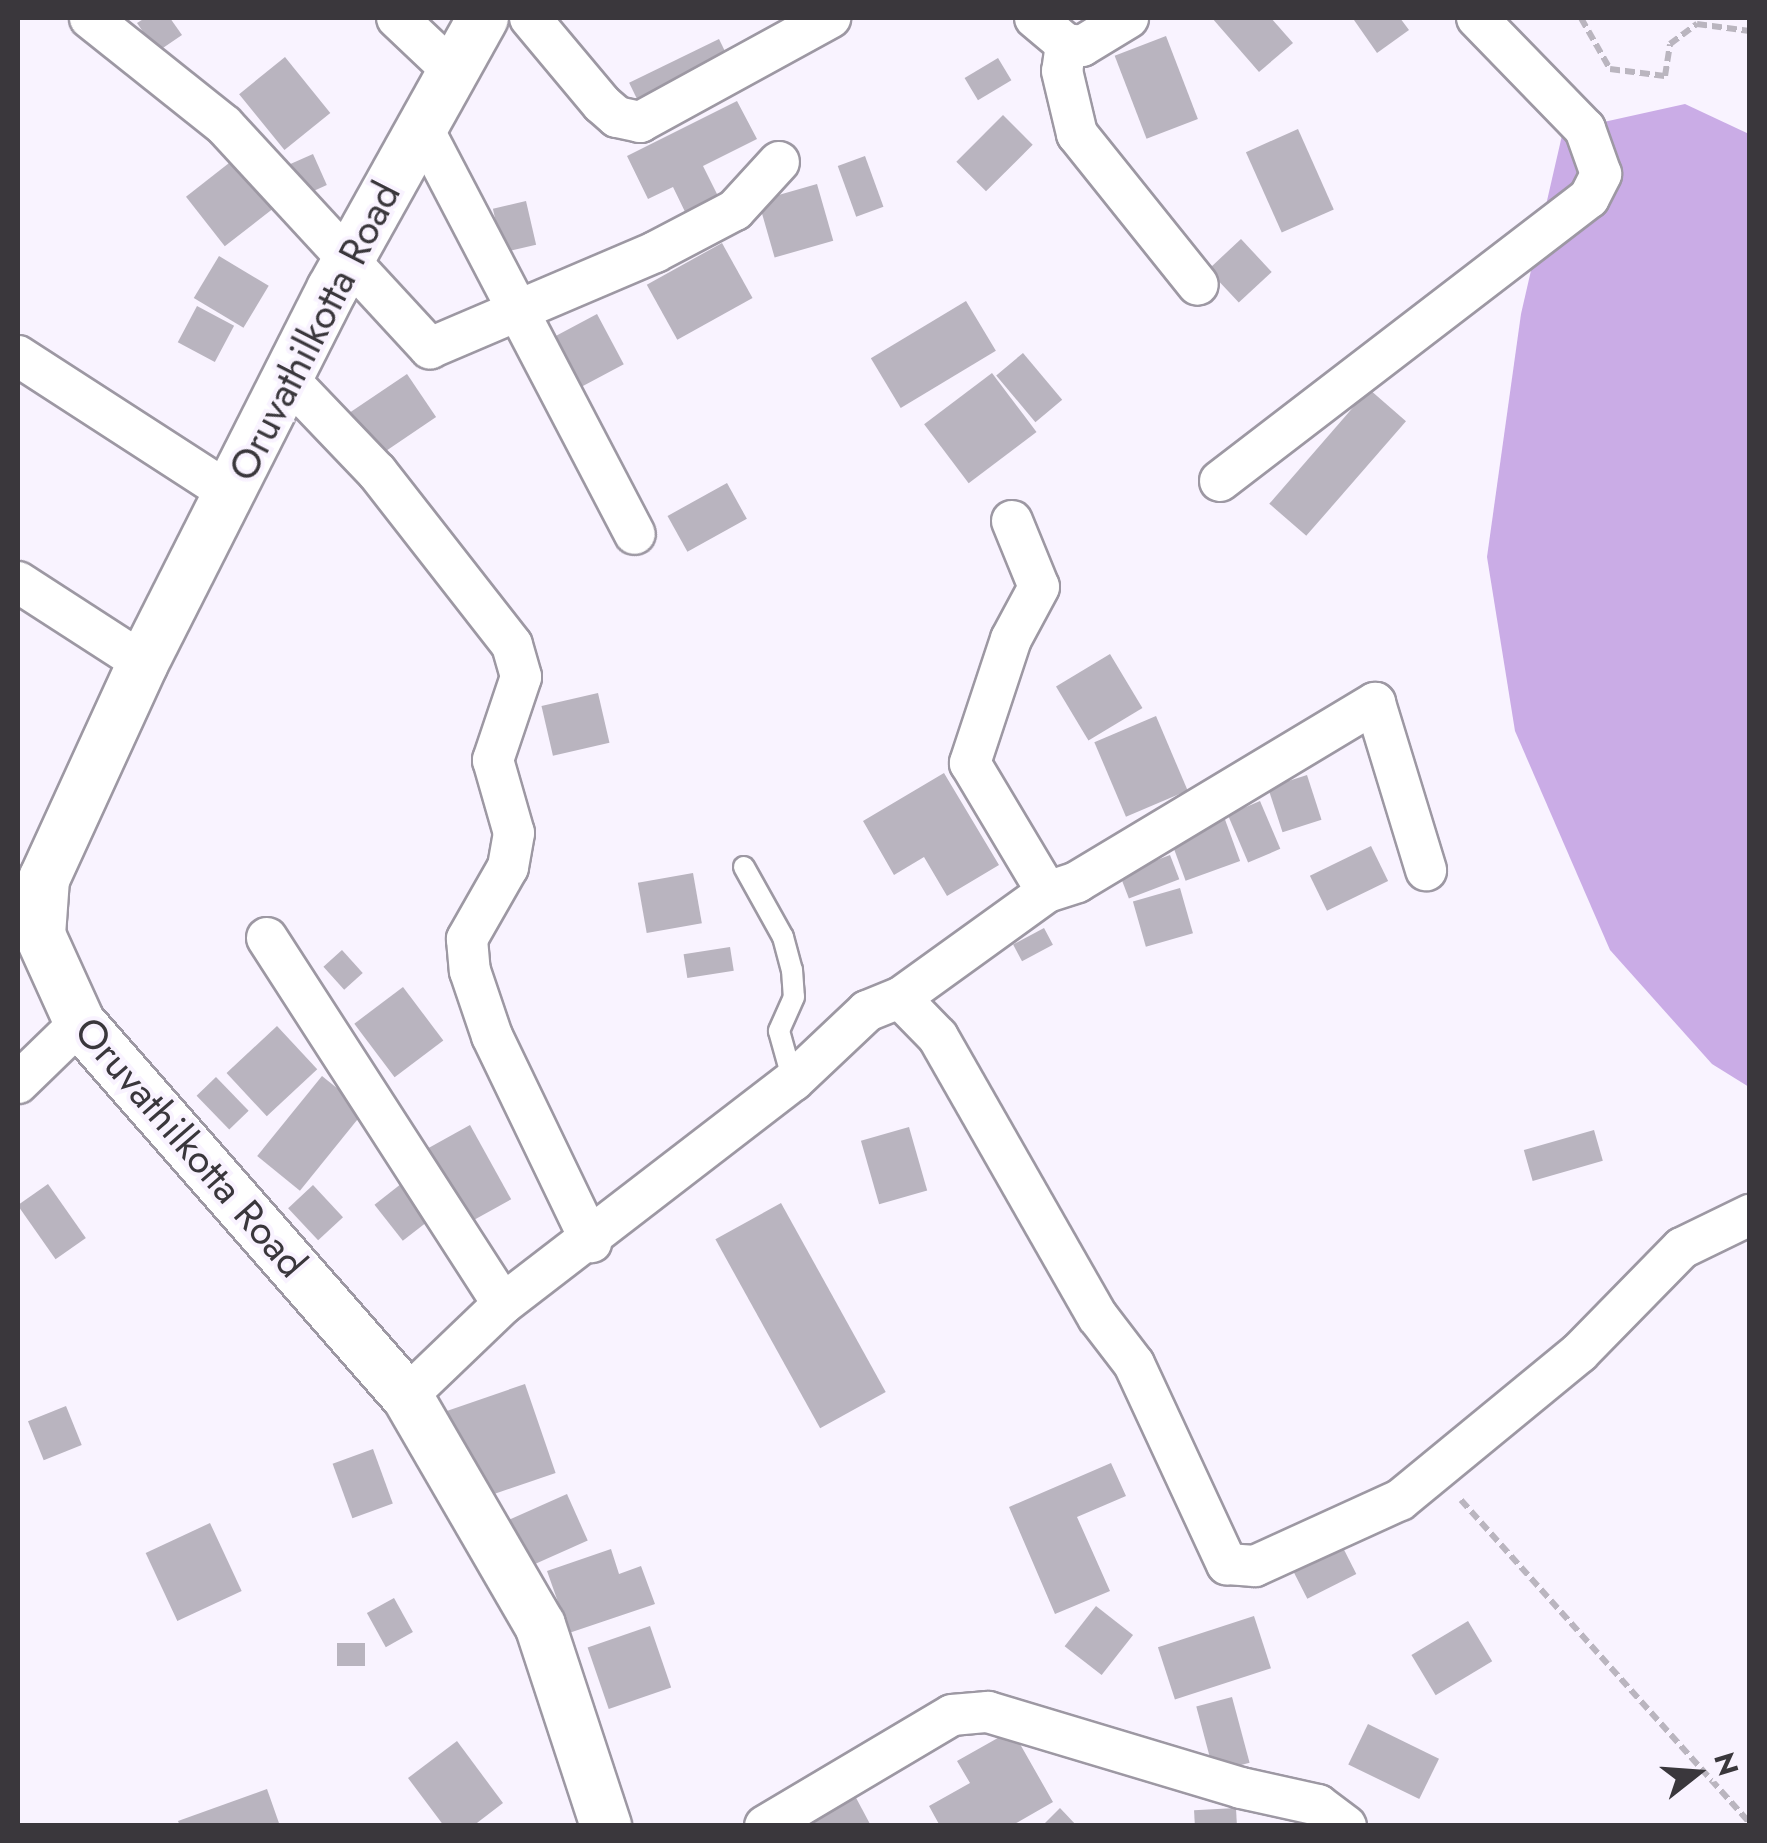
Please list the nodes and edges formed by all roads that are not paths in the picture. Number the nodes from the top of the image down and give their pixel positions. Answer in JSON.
{"nodes":[{"id":1,"x":90,"y":18,"type":"edge"},
{"id":2,"x":398,"y":18,"type":"edge"},
{"id":3,"x":483,"y":18,"type":"edge"},
{"id":4,"x":530,"y":18,"type":"edge"},
{"id":5,"x":830,"y":18,"type":"edge"},
{"id":6,"x":1034,"y":18,"type":"edge"},
{"id":7,"x":1128,"y":18,"type":"edge"},
{"id":8,"x":1476,"y":18,"type":"edge"},
{"id":9,"x":1066,"y":44,"type":"junction"},
{"id":10,"x":453,"y":72,"type":"junction"},
{"id":11,"x":422,"y":127,"type":"junction"},
{"id":12,"x":779,"y":162,"type":"dead end"},
{"id":13,"x":346,"y":262,"type":"junction"},
{"id":14,"x":1198,"y":285,"type":"dead end"},
{"id":15,"x":515,"y":314,"type":"junction"},
{"id":16,"x":18,"y":356,"type":"edge"},
{"id":17,"x":288,"y":378,"type":"junction"},
{"id":18,"x":1220,"y":480,"type":"dead end"},
{"id":19,"x":230,"y":493,"type":"junction"},
{"id":20,"x":1012,"y":520,"type":"dead end"},
{"id":21,"x":635,"y":534,"type":"dead end"},
{"id":22,"x":18,"y":582,"type":"edge"},
{"id":23,"x":143,"y":663,"type":"junction"},
{"id":24,"x":744,"y":866,"type":"dead end"},
{"id":25,"x":1426,"y":870,"type":"dead end"},
{"id":26,"x":1047,"y":892,"type":"junction"},
{"id":27,"x":267,"y":938,"type":"dead end"},
{"id":28,"x":900,"y":998,"type":"junction"},
{"id":29,"x":80,"y":1023,"type":"junction"},
{"id":30,"x":793,"y":1081,"type":"junction"},
{"id":31,"x":18,"y":1083,"type":"edge"},
{"id":32,"x":1750,"y":1216,"type":"edge"},
{"id":33,"x":591,"y":1242,"type":"junction"},
{"id":34,"x":503,"y":1304,"type":"junction"},
{"id":35,"x":406,"y":1396,"type":"junction"},
{"id":36,"x":606,"y":1826,"type":"edge"},
{"id":37,"x":766,"y":1826,"type":"edge"},
{"id":38,"x":1346,"y":1826,"type":"edge"}],
"edges":[{"from":1,"to":13,"type":"street"},
{"from":2,"to":10,"type":"street"},
{"from":3,"to":10,"type":"street","name":"Oruvathilkotta Road"},
{"from":4,"to":5,"type":"street"},
{"from":6,"to":9,"type":"street"},
{"from":7,"to":9,"type":"street"},
{"from":8,"to":18,"type":"street"},
{"from":9,"to":14,"type":"street"},
{"from":10,"to":11,"type":"street","name":"Oruvathilkotta Road"},
{"from":11,"to":13,"type":"street","name":"Oruvathilkotta Road"},
{"from":11,"to":15,"type":"street"},
{"from":12,"to":15,"type":"street"},
{"from":13,"to":15,"type":"street"},
{"from":13,"to":17,"type":"street","name":"Oruvathilkotta Road"},
{"from":15,"to":21,"type":"street"},
{"from":16,"to":19,"type":"street"},
{"from":17,"to":19,"type":"street","name":"Oruvathilkotta Road"},
{"from":17,"to":33,"type":"street"},
{"from":19,"to":23,"type":"street","name":"Oruvathilkotta Road"},
{"from":20,"to":26,"type":"street"},
{"from":22,"to":23,"type":"street"},
{"from":23,"to":29,"type":"street","name":"Oruvathilkotta Road"},
{"from":24,"to":30,"type":"lane"},
{"from":25,"to":26,"type":"street"},
{"from":26,"to":28,"type":"street"},
{"from":27,"to":34,"type":"street"},
{"from":28,"to":30,"type":"street"},
{"from":28,"to":32,"type":"street"},
{"from":29,"to":31,"type":"street"},
{"from":29,"to":35,"type":"street","name":"Oruvathilkotta Road"},
{"from":30,"to":33,"type":"street"},
{"from":33,"to":34,"type":"street"},
{"from":34,"to":35,"type":"street"},
{"from":35,"to":36,"type":"street","name":"Oruvathilkotta Road"},
{"from":37,"to":38,"type":"street"}]}
